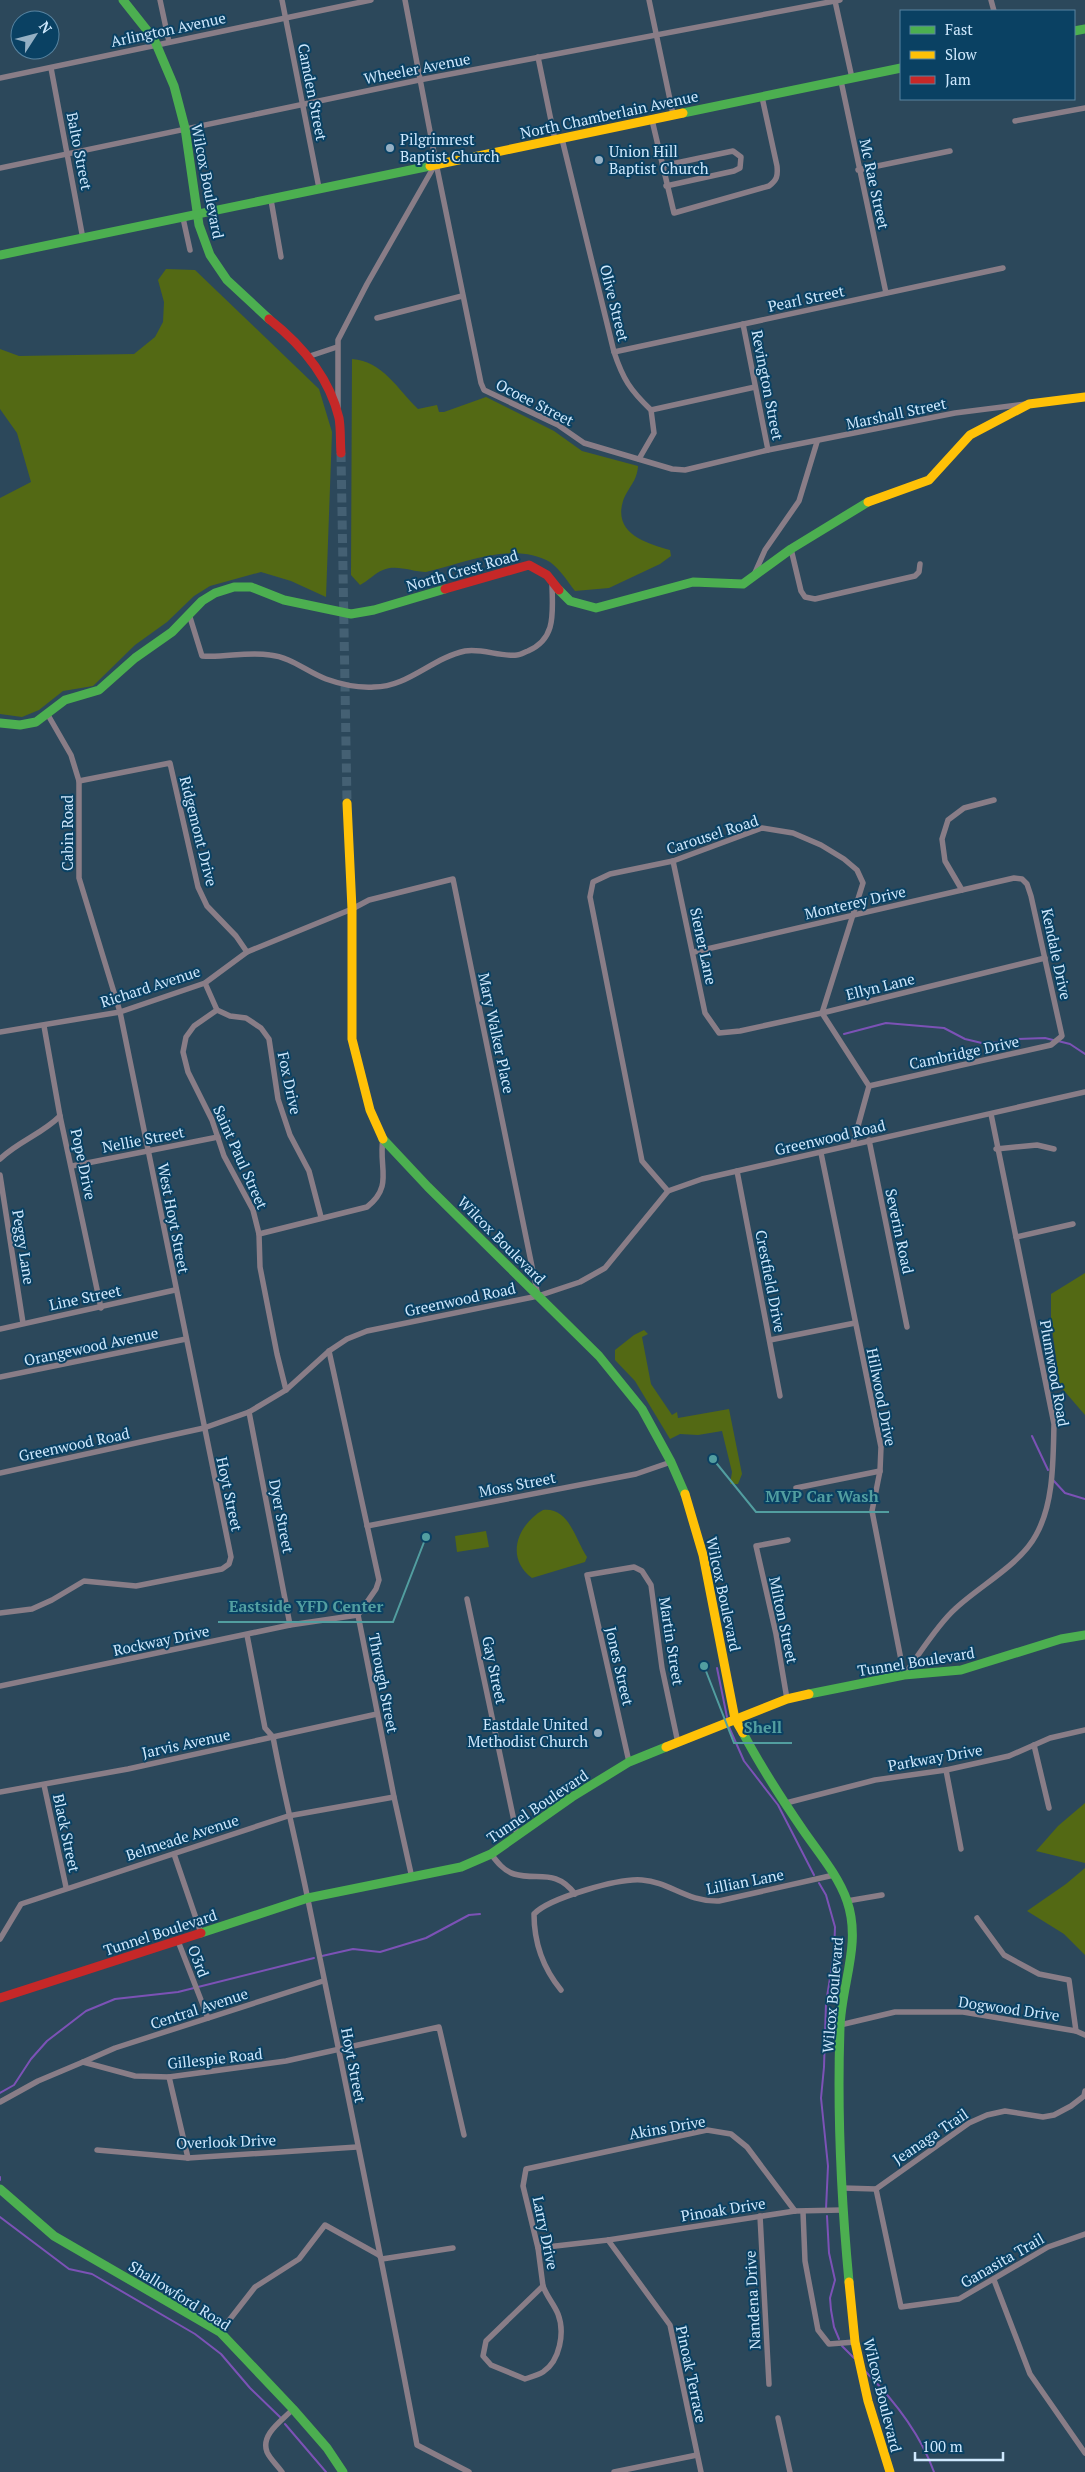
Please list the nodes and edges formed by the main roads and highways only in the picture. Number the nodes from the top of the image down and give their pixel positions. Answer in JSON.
{"nodes":[{"id":1,"x":123,"y":0,"type":"edge"},
{"id":2,"x":900,"y":68,"type":"edge"},
{"id":3,"x":198,"y":215,"type":"junction"},
{"id":4,"x":0,"y":255,"type":"edge"},
{"id":5,"x":1085,"y":397,"type":"edge"},
{"id":6,"x":341,"y":453,"type":"tunnel mouth"},
{"id":7,"x":0,"y":723,"type":"edge"},
{"id":8,"x":347,"y":803,"type":"tunnel mouth"},
{"id":9,"x":1085,"y":1636,"type":"edge"},
{"id":10,"x":736,"y":1719,"type":"junction"},
{"id":11,"x":0,"y":1998,"type":"edge"},
{"id":12,"x":0,"y":2189,"type":"edge"},
{"id":13,"x":343,"y":2472,"type":"edge"},
{"id":14,"x":890,"y":2472,"type":"edge"}],
"edges":[{"from":1,"to":3,"type":"main road","name":"Wilcox Boulevard"},
{"from":2,"to":3,"type":"main road","name":"North Chamberlain Avenue"},
{"from":3,"to":4,"type":"main road","name":"North Chamberlain Avenue"},
{"from":3,"to":6,"type":"main road","name":"Wilcox Boulevard"},
{"from":5,"to":7,"type":"main road","name":"North Crest Road"},
{"from":8,"to":10,"type":"main road","name":"Wilcox Boulevard"},
{"from":9,"to":10,"type":"main road","name":"Tunnel Boulevard"},
{"from":10,"to":11,"type":"main road","name":"Tunnel Boulevard"},
{"from":10,"to":14,"type":"main road","name":"Wilcox Boulevard"},
{"from":12,"to":13,"type":"main road","name":"Shallowford Road"}]}
